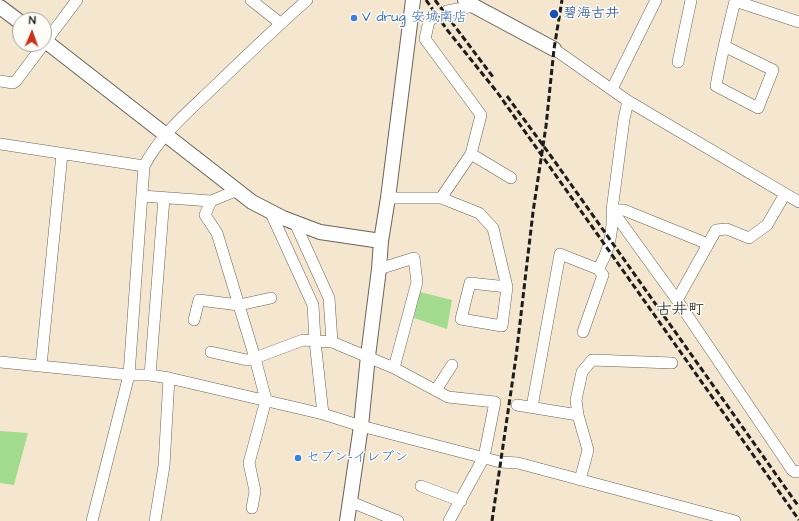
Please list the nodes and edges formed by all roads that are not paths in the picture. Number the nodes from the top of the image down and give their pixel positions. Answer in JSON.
{"nodes":[{"id":1,"x":77,"y":0,"type":"edge"},
{"id":2,"x":251,"y":0,"type":"edge"},
{"id":3,"x":306,"y":0,"type":"edge"},
{"id":4,"x":413,"y":0,"type":"edge"},
{"id":5,"x":656,"y":0,"type":"edge"},
{"id":6,"x":691,"y":0,"type":"edge"},
{"id":7,"x":735,"y":1,"type":"edge"},
{"id":8,"x":469,"y":3,"type":"edge"},
{"id":9,"x":0,"y":6,"type":"edge"},
{"id":10,"x":447,"y":11,"type":"dead end"},
{"id":11,"x":12,"y":16,"type":"edge"},
{"id":12,"x":435,"y":17,"type":"dead end"},
{"id":13,"x":799,"y":22,"type":"edge"},
{"id":14,"x":280,"y":23,"type":"junction"},
{"id":15,"x":52,"y":32,"type":"edge"},
{"id":16,"x":52,"y":46,"type":"edge"},
{"id":17,"x":724,"y":46,"type":"junction"},
{"id":18,"x":554,"y":49,"type":"joint"},
{"id":19,"x":37,"y":52,"type":"edge"},
{"id":20,"x":678,"y":62,"type":"dead end"},
{"id":21,"x":0,"y":81,"type":"edge"},
{"id":22,"x":612,"y":89,"type":"junction"},
{"id":23,"x":628,"y":101,"type":"junction"},
{"id":24,"x":166,"y":134,"type":"junction"},
{"id":25,"x":0,"y":144,"type":"edge"},
{"id":26,"x":62,"y":154,"type":"junction"},
{"id":27,"x":471,"y":154,"type":"junction"},
{"id":28,"x":144,"y":166,"type":"junction"},
{"id":29,"x":511,"y":178,"type":"dead end"},
{"id":30,"x":238,"y":190,"type":"junction"},
{"id":31,"x":785,"y":194,"type":"junction"},
{"id":32,"x":142,"y":196,"type":"junction"},
{"id":33,"x":164,"y":198,"type":"junction"},
{"id":34,"x":388,"y":198,"type":"junction"},
{"id":35,"x":441,"y":198,"type":"junction"},
{"id":36,"x":211,"y":201,"type":"junction"},
{"id":37,"x":799,"y":202,"type":"edge"},
{"id":38,"x":612,"y":210,"type":"junction"},
{"id":39,"x":270,"y":211,"type":"junction"},
{"id":40,"x":296,"y":222,"type":"junction"},
{"id":41,"x":381,"y":242,"type":"junction"},
{"id":42,"x":708,"y":244,"type":"junction"},
{"id":43,"x":379,"y":269,"type":"junction"},
{"id":44,"x":598,"y":269,"type":"junction"},
{"id":45,"x":507,"y":286,"type":"junction"},
{"id":46,"x":271,"y":298,"type":"dead end"},
{"id":47,"x":676,"y":300,"type":"junction"},
{"id":48,"x":239,"y":306,"type":"junction"},
{"id":49,"x":194,"y":320,"type":"dead end"},
{"id":50,"x":583,"y":332,"type":"dead end"},
{"id":51,"x":315,"y":341,"type":"junction"},
{"id":52,"x":332,"y":342,"type":"junction"},
{"id":53,"x":211,"y":352,"type":"dead end"},
{"id":54,"x":368,"y":356,"type":"junction"},
{"id":55,"x":256,"y":358,"type":"junction"},
{"id":56,"x":0,"y":362,"type":"edge"},
{"id":57,"x":672,"y":363,"type":"dead end"},
{"id":58,"x":452,"y":365,"type":"dead end"},
{"id":59,"x":42,"y":366,"type":"junction"},
{"id":60,"x":394,"y":368,"type":"junction"},
{"id":61,"x":129,"y":375,"type":"junction"},
{"id":62,"x":150,"y":375,"type":"junction"},
{"id":63,"x":169,"y":378,"type":"junction"},
{"id":64,"x":436,"y":390,"type":"junction"},
{"id":65,"x":266,"y":400,"type":"junction"},
{"id":66,"x":517,"y":405,"type":"dead end"},
{"id":67,"x":532,"y":407,"type":"junction"},
{"id":68,"x":323,"y":414,"type":"junction"},
{"id":69,"x":578,"y":415,"type":"junction"},
{"id":70,"x":361,"y":426,"type":"junction"},
{"id":71,"x":484,"y":457,"type":"junction"},
{"id":72,"x":799,"y":471,"type":"edge"},
{"id":73,"x":580,"y":480,"type":"junction"},
{"id":74,"x":421,"y":486,"type":"dead end"},
{"id":75,"x":461,"y":501,"type":"junction"},
{"id":76,"x":351,"y":502,"type":"junction"},
{"id":77,"x":252,"y":508,"type":"dead end"},
{"id":78,"x":92,"y":521,"type":"edge"},
{"id":79,"x":155,"y":521,"type":"edge"},
{"id":80,"x":347,"y":521,"type":"edge"},
{"id":81,"x":398,"y":521,"type":"edge"},
{"id":82,"x":449,"y":521,"type":"edge"},
{"id":83,"x":735,"y":521,"type":"edge"}],
"edges":[{"from":1,"to":15,"type":"street"},
{"from":2,"to":14,"type":"street"},
{"from":3,"to":14,"type":"street"},
{"from":4,"to":34,"type":"street"},
{"from":5,"to":22,"type":"street"},
{"from":6,"to":20,"type":"street"},
{"from":7,"to":13,"type":"street"},
{"from":7,"to":17,"type":"street"},
{"from":8,"to":10,"type":"street"},
{"from":8,"to":18,"type":"street"},
{"from":9,"to":11,"type":"street"},
{"from":12,"to":27,"type":"street"},
{"from":14,"to":24,"type":"street"},
{"from":16,"to":24,"type":"street"},
{"from":17,"to":17,"type":"street"},
{"from":18,"to":22,"type":"street"},
{"from":19,"to":21,"type":"street"},
{"from":22,"to":23,"type":"street"},
{"from":23,"to":31,"type":"street"},
{"from":23,"to":38,"type":"street"},
{"from":24,"to":28,"type":"street"},
{"from":24,"to":30,"type":"street"},
{"from":25,"to":26,"type":"street"},
{"from":26,"to":28,"type":"street"},
{"from":26,"to":59,"type":"street"},
{"from":27,"to":29,"type":"street"},
{"from":27,"to":35,"type":"street"},
{"from":28,"to":32,"type":"street"},
{"from":30,"to":36,"type":"street"},
{"from":30,"to":39,"type":"street"},
{"from":31,"to":37,"type":"street"},
{"from":31,"to":42,"type":"street"},
{"from":32,"to":33,"type":"street"},
{"from":32,"to":61,"type":"street"},
{"from":33,"to":36,"type":"street"},
{"from":33,"to":62,"type":"street"},
{"from":34,"to":35,"type":"street"},
{"from":34,"to":41,"type":"street"},
{"from":35,"to":45,"type":"street"},
{"from":36,"to":48,"type":"street"},
{"from":38,"to":42,"type":"street"},
{"from":38,"to":44,"type":"street"},
{"from":38,"to":47,"type":"street"},
{"from":39,"to":40,"type":"street"},
{"from":39,"to":51,"type":"street"},
{"from":40,"to":41,"type":"street"},
{"from":40,"to":52,"type":"street"},
{"from":41,"to":43,"type":"street"},
{"from":42,"to":47,"type":"street"},
{"from":43,"to":54,"type":"street"},
{"from":43,"to":60,"type":"street"},
{"from":44,"to":50,"type":"street"},
{"from":44,"to":67,"type":"street"},
{"from":45,"to":45,"type":"street"},
{"from":46,"to":48,"type":"street"},
{"from":47,"to":72,"type":"street"},
{"from":48,"to":49,"type":"street"},
{"from":48,"to":55,"type":"street"},
{"from":51,"to":52,"type":"street"},
{"from":51,"to":55,"type":"street"},
{"from":51,"to":68,"type":"street"},
{"from":52,"to":54,"type":"street"},
{"from":53,"to":55,"type":"street"},
{"from":54,"to":60,"type":"street"},
{"from":54,"to":70,"type":"street"},
{"from":55,"to":65,"type":"street"},
{"from":56,"to":59,"type":"street"},
{"from":57,"to":69,"type":"street"},
{"from":58,"to":64,"type":"street"},
{"from":59,"to":61,"type":"street"},
{"from":60,"to":64,"type":"street"},
{"from":61,"to":62,"type":"street"},
{"from":61,"to":78,"type":"street"},
{"from":62,"to":63,"type":"street"},
{"from":63,"to":65,"type":"street"},
{"from":63,"to":79,"type":"street"},
{"from":64,"to":71,"type":"street"},
{"from":65,"to":68,"type":"street"},
{"from":65,"to":77,"type":"street"},
{"from":66,"to":67,"type":"street"},
{"from":67,"to":69,"type":"street"},
{"from":68,"to":70,"type":"street"},
{"from":69,"to":73,"type":"street"},
{"from":70,"to":71,"type":"street"},
{"from":70,"to":76,"type":"street"},
{"from":71,"to":73,"type":"street"},
{"from":71,"to":75,"type":"street"},
{"from":73,"to":83,"type":"street"},
{"from":74,"to":75,"type":"street"},
{"from":75,"to":82,"type":"street"},
{"from":76,"to":80,"type":"street"},
{"from":76,"to":81,"type":"street"}]}
